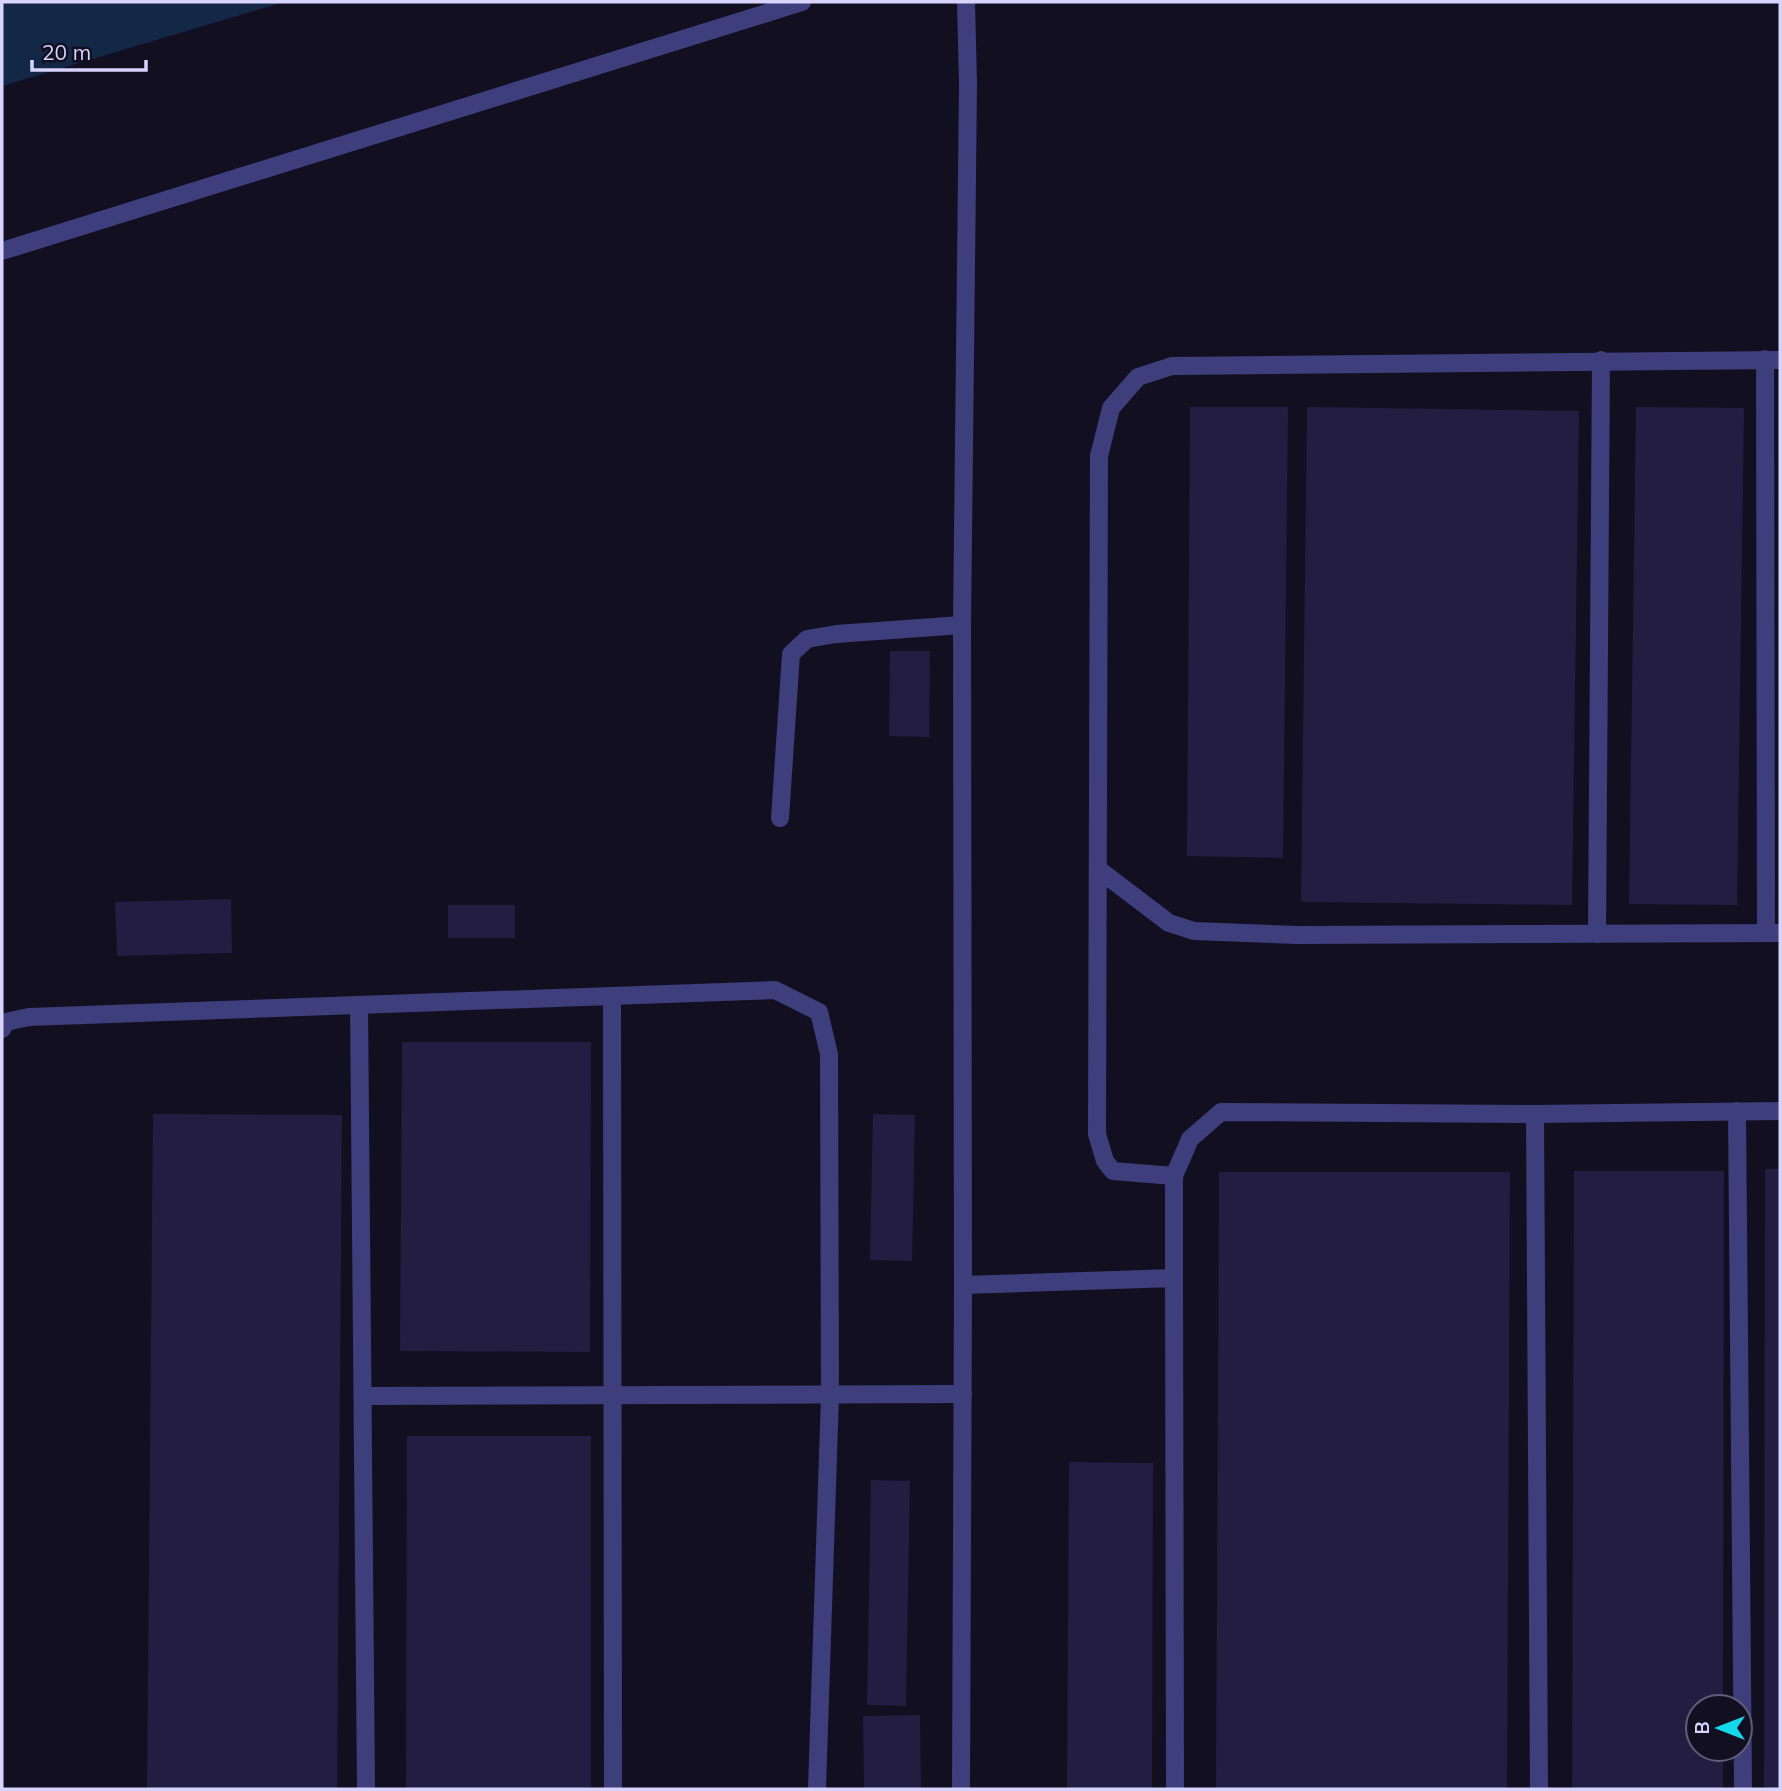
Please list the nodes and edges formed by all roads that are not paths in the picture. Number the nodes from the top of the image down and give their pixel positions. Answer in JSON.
{"nodes":[{"id":1,"x":802,"y":2,"type":"edge"},
{"id":2,"x":966,"y":2,"type":"edge"},
{"id":3,"x":2,"y":251,"type":"edge"},
{"id":4,"x":1601,"y":360,"type":"junction"},
{"id":5,"x":1773,"y":360,"type":"edge"},
{"id":6,"x":962,"y":625,"type":"junction"},
{"id":7,"x":780,"y":818,"type":"dead end"},
{"id":8,"x":1098,"y":869,"type":"junction"},
{"id":9,"x":1773,"y":933,"type":"edge"},
{"id":10,"x":1597,"y":934,"type":"junction"},
{"id":11,"x":612,"y":996,"type":"junction"},
{"id":12,"x":359,"y":1005,"type":"junction"},
{"id":13,"x":2,"y":1028,"type":"edge"},
{"id":14,"x":1737,"y":1111,"type":"junction"},
{"id":15,"x":1780,"y":1111,"type":"edge"},
{"id":16,"x":1535,"y":1114,"type":"junction"},
{"id":17,"x":1174,"y":1176,"type":"junction"},
{"id":18,"x":1174,"y":1278,"type":"junction"},
{"id":19,"x":963,"y":1285,"type":"junction"},
{"id":20,"x":963,"y":1394,"type":"junction"},
{"id":21,"x":613,"y":1395,"type":"junction"},
{"id":22,"x":830,"y":1395,"type":"junction"},
{"id":23,"x":363,"y":1396,"type":"junction"},
{"id":24,"x":366,"y":1789,"type":"edge"},
{"id":25,"x":613,"y":1789,"type":"edge"},
{"id":26,"x":817,"y":1789,"type":"edge"},
{"id":27,"x":961,"y":1789,"type":"edge"},
{"id":28,"x":1175,"y":1789,"type":"edge"},
{"id":29,"x":1539,"y":1789,"type":"edge"},
{"id":30,"x":1742,"y":1789,"type":"edge"}],
"edges":[{"from":1,"to":3,"type":"lane"},
{"from":2,"to":6,"type":"lane"},
{"from":4,"to":5,"type":"lane"},
{"from":4,"to":8,"type":"lane"},
{"from":4,"to":10,"type":"lane"},
{"from":5,"to":9,"type":"lane"},
{"from":6,"to":7,"type":"lane"},
{"from":6,"to":19,"type":"lane"},
{"from":8,"to":10,"type":"lane"},
{"from":8,"to":17,"type":"lane"},
{"from":9,"to":10,"type":"lane"},
{"from":11,"to":12,"type":"lane"},
{"from":11,"to":21,"type":"lane"},
{"from":11,"to":22,"type":"lane"},
{"from":12,"to":13,"type":"lane"},
{"from":12,"to":23,"type":"lane"},
{"from":14,"to":15,"type":"lane"},
{"from":14,"to":16,"type":"lane"},
{"from":14,"to":30,"type":"lane"},
{"from":16,"to":17,"type":"lane"},
{"from":16,"to":29,"type":"lane"},
{"from":17,"to":18,"type":"lane"},
{"from":18,"to":19,"type":"lane"},
{"from":18,"to":28,"type":"lane"},
{"from":19,"to":20,"type":"lane"},
{"from":20,"to":22,"type":"lane"},
{"from":20,"to":27,"type":"lane"},
{"from":21,"to":22,"type":"lane"},
{"from":21,"to":23,"type":"lane"},
{"from":21,"to":25,"type":"lane"},
{"from":22,"to":26,"type":"lane"},
{"from":23,"to":24,"type":"lane"}]}
